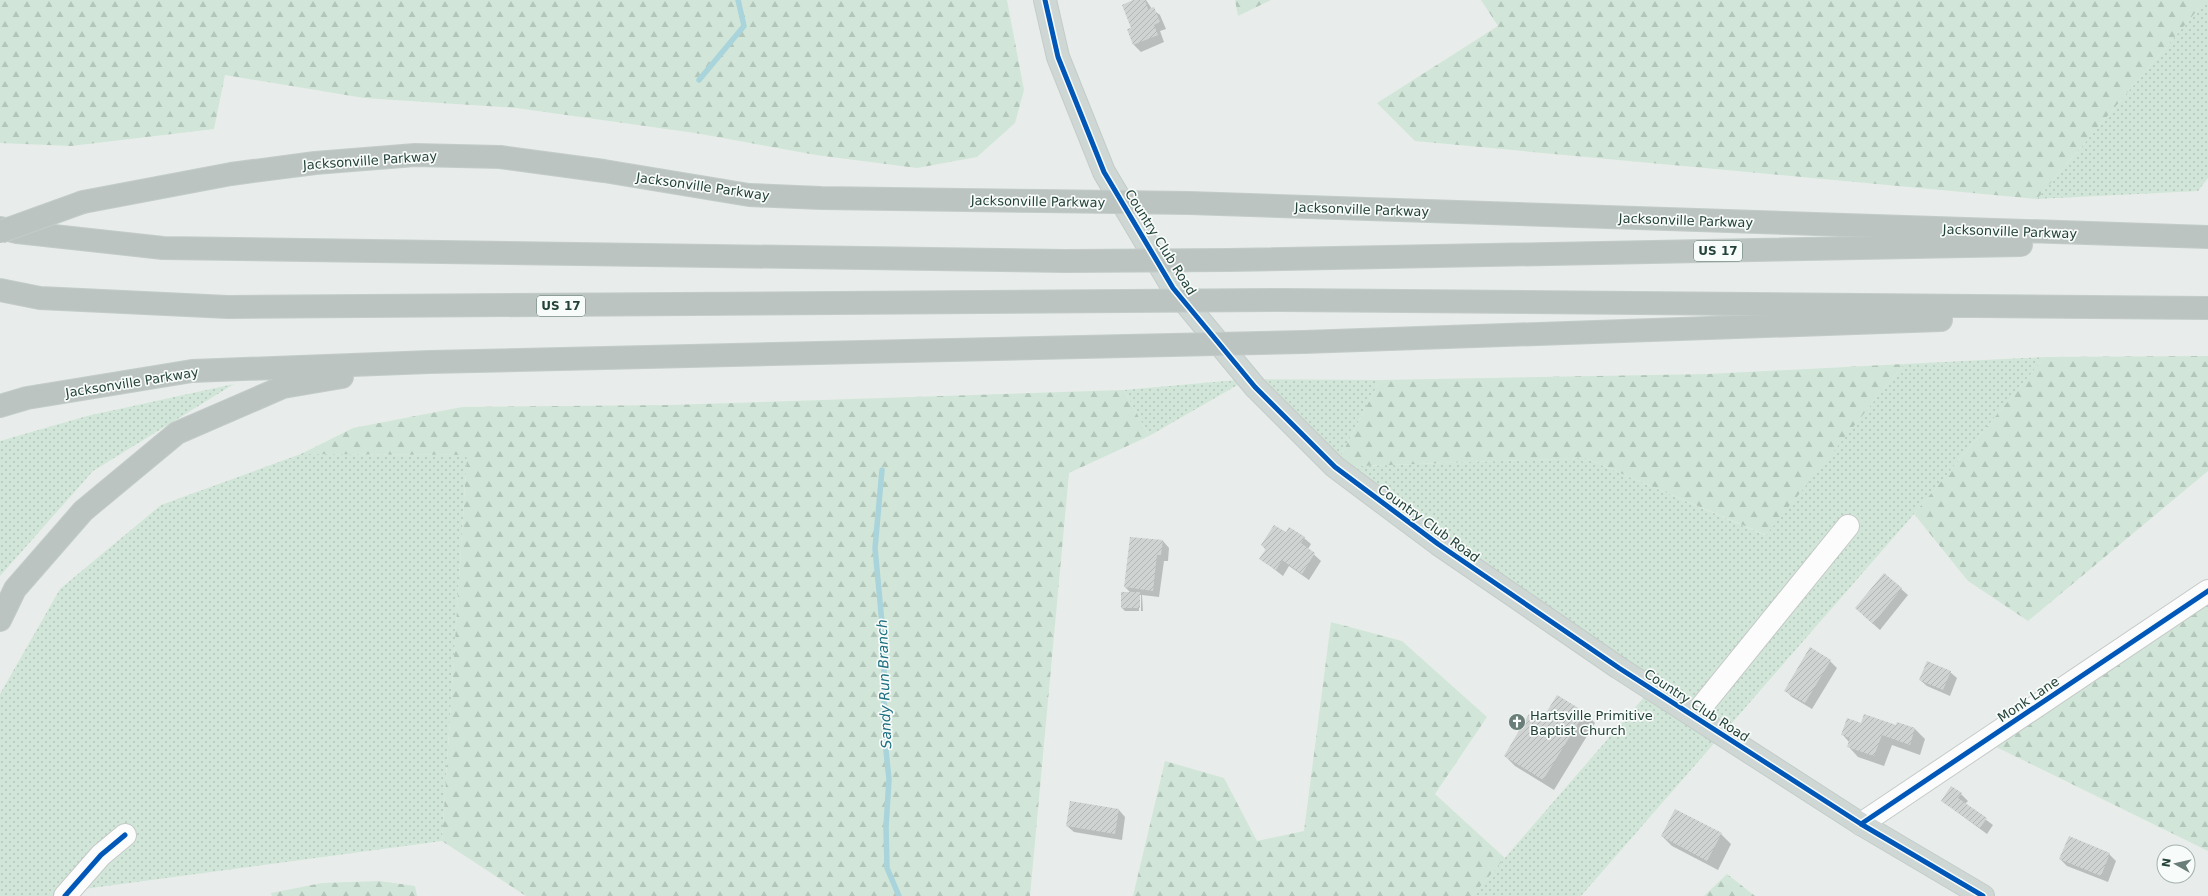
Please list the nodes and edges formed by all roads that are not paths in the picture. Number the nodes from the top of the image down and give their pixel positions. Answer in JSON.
{"nodes":[{"id":1,"x":1045,"y":0,"type":"edge"},
{"id":2,"x":0,"y":228,"type":"edge"},
{"id":3,"x":0,"y":232,"type":"edge"},
{"id":4,"x":2208,"y":237,"type":"edge"},
{"id":5,"x":2208,"y":242,"type":"edge"},
{"id":6,"x":0,"y":290,"type":"edge"},
{"id":7,"x":2208,"y":309,"type":"edge"},
{"id":8,"x":430,"y":362,"type":"junction"},
{"id":9,"x":0,"y":406,"type":"edge"},
{"id":10,"x":1848,"y":526,"type":"dead end"},
{"id":11,"x":2208,"y":591,"type":"edge"},
{"id":12,"x":0,"y":620,"type":"edge"},
{"id":13,"x":1694,"y":716,"type":"junction"},
{"id":14,"x":1861,"y":824,"type":"junction"},
{"id":15,"x":125,"y":836,"type":"dead end"},
{"id":16,"x":65,"y":896,"type":"edge"},
{"id":17,"x":1983,"y":896,"type":"edge"}],
"edges":[{"from":1,"to":13,"type":"main road","name":"Country Club Road"},
{"from":2,"to":5,"type":"highway","number":"US 17","bridge":true},
{"from":3,"to":4,"type":"highway","name":"Jacksonville Parkway","bridge":true},
{"from":6,"to":7,"type":"highway","number":"US 17","bridge":true},
{"from":7,"to":8,"type":"highway","name":"Jacksonville Parkway","bridge":true},
{"from":8,"to":9,"type":"highway","name":"Jacksonville Parkway"},
{"from":8,"to":12,"type":"highway"},
{"from":10,"to":13,"type":"street"},
{"from":11,"to":14,"type":"street","name":"Monk Lane"},
{"from":13,"to":14,"type":"main road","name":"Country Club Road"},
{"from":14,"to":17,"type":"main road","name":"Country Club Road"},
{"from":15,"to":16,"type":"street"}]}
